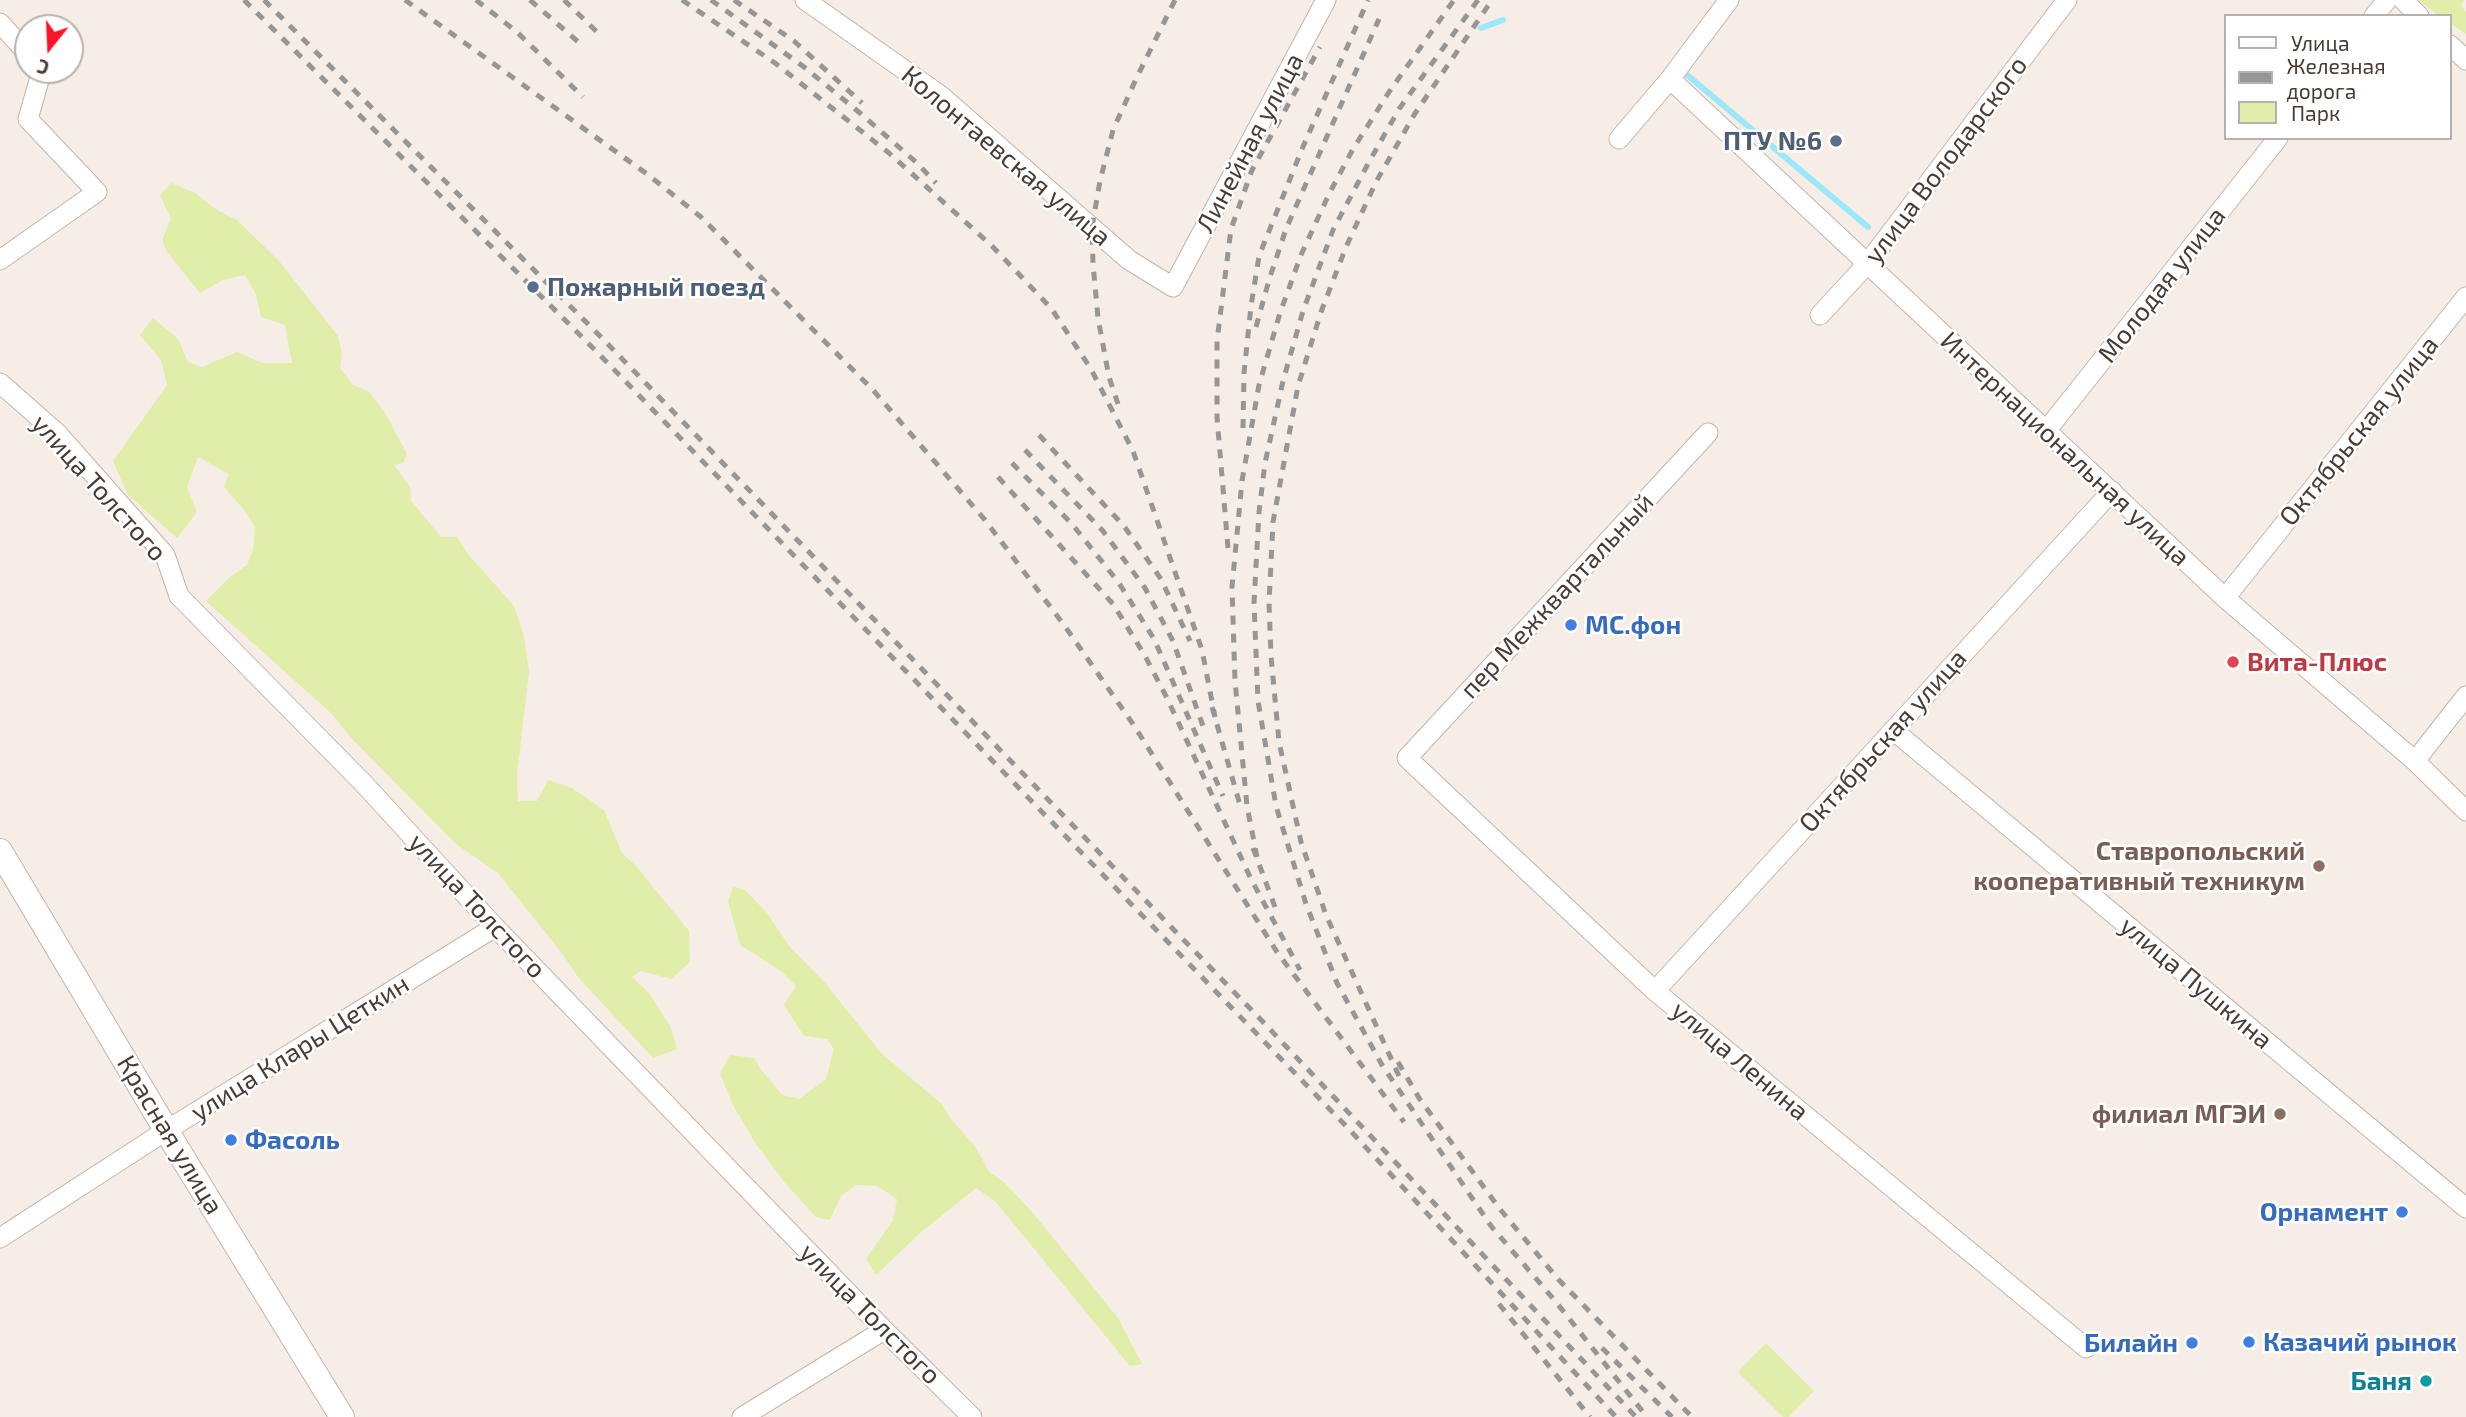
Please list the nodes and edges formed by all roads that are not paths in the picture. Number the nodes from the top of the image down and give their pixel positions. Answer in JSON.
{"nodes":[{"id":1,"x":805,"y":0,"type":"edge"},
{"id":2,"x":1326,"y":0,"type":"edge"},
{"id":3,"x":1729,"y":0,"type":"edge"},
{"id":4,"x":2067,"y":0,"type":"edge"},
{"id":5,"x":2387,"y":0,"type":"edge"},
{"id":6,"x":2403,"y":0,"type":"edge"},
{"id":7,"x":2376,"y":14,"type":"edge"},
{"id":8,"x":2418,"y":14,"type":"edge"},
{"id":9,"x":0,"y":23,"type":"edge"},
{"id":10,"x":14,"y":38,"type":"edge"},
{"id":11,"x":2452,"y":47,"type":"edge"},
{"id":12,"x":2466,"y":60,"type":"edge"},
{"id":13,"x":1670,"y":79,"type":"junction"},
{"id":14,"x":38,"y":84,"type":"edge"},
{"id":15,"x":1619,"y":139,"type":"dead end"},
{"id":16,"x":2276,"y":140,"type":"edge"},
{"id":17,"x":0,"y":260,"type":"edge"},
{"id":18,"x":1867,"y":264,"type":"junction"},
{"id":19,"x":1173,"y":287,"type":"joint"},
{"id":20,"x":2466,"y":297,"type":"edge"},
{"id":21,"x":1820,"y":315,"type":"dead end"},
{"id":22,"x":0,"y":383,"type":"edge"},
{"id":23,"x":2046,"y":431,"type":"junction"},
{"id":24,"x":1708,"y":433,"type":"dead end"},
{"id":25,"x":2112,"y":491,"type":"junction"},
{"id":26,"x":2225,"y":598,"type":"junction"},
{"id":27,"x":2466,"y":696,"type":"edge"},
{"id":28,"x":1893,"y":730,"type":"junction"},
{"id":29,"x":1407,"y":758,"type":"joint"},
{"id":30,"x":2415,"y":761,"type":"junction"},
{"id":31,"x":2466,"y":811,"type":"edge"},
{"id":32,"x":0,"y":851,"type":"edge"},
{"id":33,"x":495,"y":928,"type":"junction"},
{"id":34,"x":1655,"y":991,"type":"junction"},
{"id":35,"x":167,"y":1130,"type":"junction"},
{"id":36,"x":2466,"y":1208,"type":"edge"},
{"id":37,"x":0,"y":1238,"type":"edge"},
{"id":38,"x":884,"y":1330,"type":"junction"},
{"id":39,"x":2086,"y":1348,"type":"dead end"},
{"id":40,"x":342,"y":1417,"type":"edge"},
{"id":41,"x":742,"y":1417,"type":"edge"},
{"id":42,"x":972,"y":1417,"type":"edge"}],
"edges":[{"from":1,"to":19,"type":"street","name":"Колонтаевская улица"},
{"from":2,"to":19,"type":"street","name":"Линейная улица"},
{"from":3,"to":13,"type":"street"},
{"from":4,"to":18,"type":"street","name":"улица Володарского"},
{"from":5,"to":7,"type":"street"},
{"from":6,"to":8,"type":"street"},
{"from":9,"to":10,"type":"street"},
{"from":11,"to":12,"type":"street"},
{"from":13,"to":15,"type":"street"},
{"from":13,"to":18,"type":"street","name":"Интернациональная улица"},
{"from":14,"to":17,"type":"street"},
{"from":16,"to":23,"type":"street","name":"Молодая улица"},
{"from":18,"to":21,"type":"street","name":"улица Володарского"},
{"from":18,"to":23,"type":"street","name":"Интернациональная улица"},
{"from":20,"to":26,"type":"street","name":"Октябрьская улица"},
{"from":22,"to":33,"type":"street","name":"улица Толстого"},
{"from":23,"to":25,"type":"street","name":"Интернациональная улица"},
{"from":24,"to":29,"type":"street","name":"пер Межквартальный"},
{"from":25,"to":26,"type":"street","name":"Интернациональная улица"},
{"from":25,"to":28,"type":"street","name":"Октябрьская улица"},
{"from":26,"to":30,"type":"street","name":"Интернациональная улица"},
{"from":27,"to":30,"type":"street"},
{"from":28,"to":34,"type":"street","name":"Октябрьская улица"},
{"from":28,"to":36,"type":"street","name":"улица Пушкина"},
{"from":29,"to":34,"type":"street","name":"улица Ленина"},
{"from":30,"to":31,"type":"street","name":"Интернациональная улица"},
{"from":32,"to":35,"type":"street","name":"Красная улица"},
{"from":33,"to":35,"type":"street","name":"улица Клары Цеткин"},
{"from":33,"to":38,"type":"street","name":"улица Толстого"},
{"from":34,"to":39,"type":"street","name":"улица Ленина"},
{"from":35,"to":37,"type":"street","name":"улица Клары Цеткин"},
{"from":35,"to":40,"type":"street","name":"Красная улица"},
{"from":38,"to":41,"type":"street"},
{"from":38,"to":42,"type":"street","name":"улица Толстого"}]}
